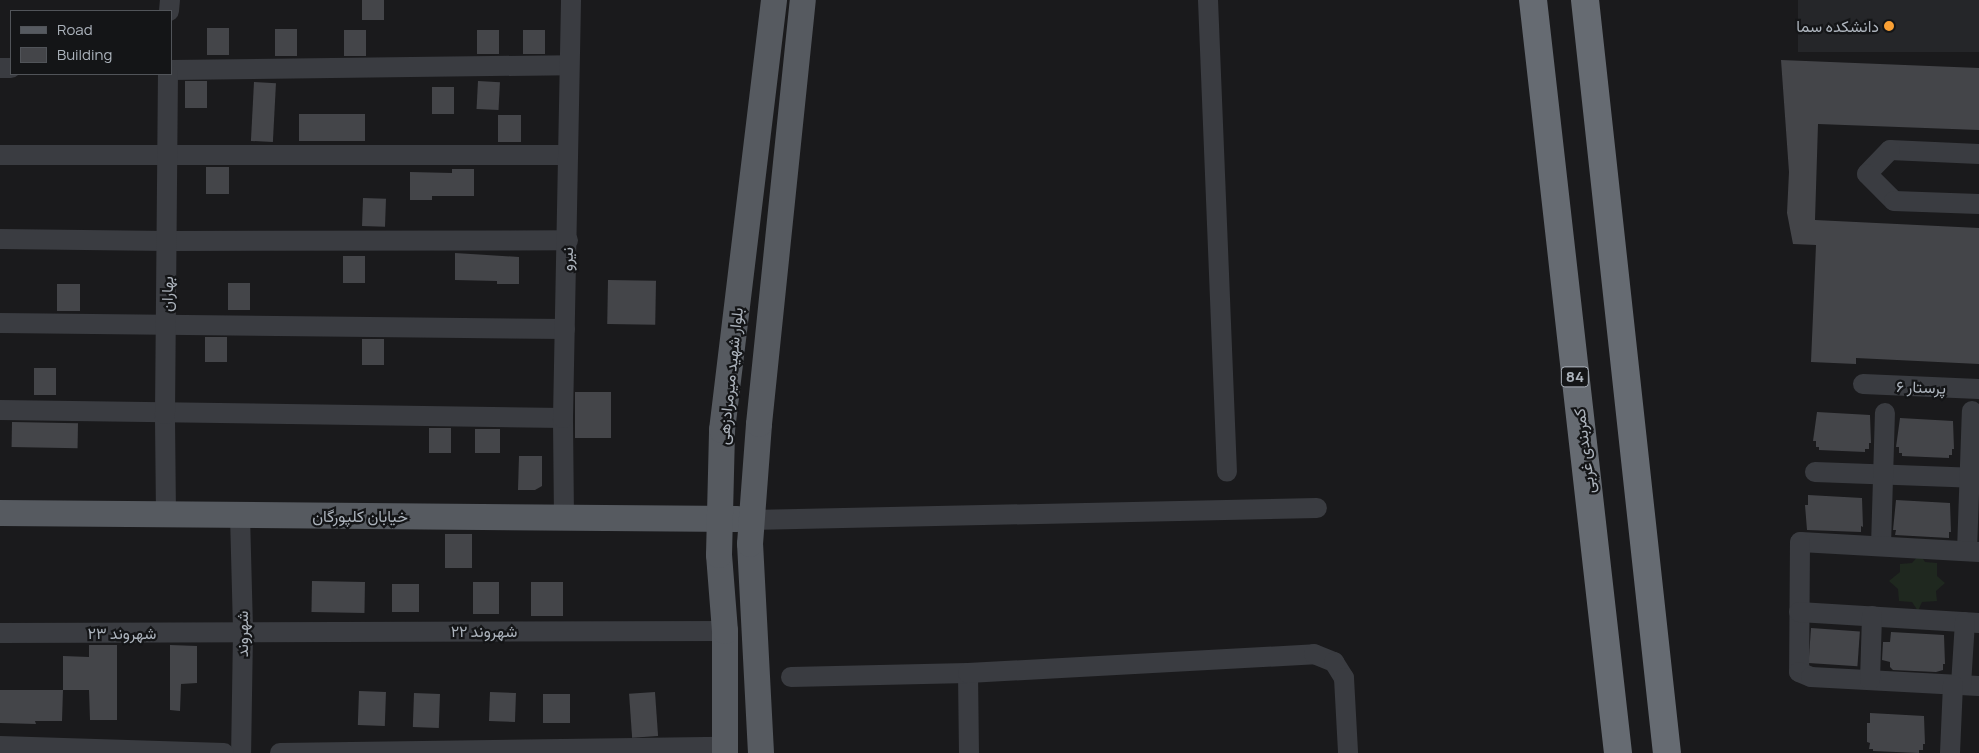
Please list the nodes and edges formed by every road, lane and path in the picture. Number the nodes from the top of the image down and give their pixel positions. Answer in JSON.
{"nodes":[{"id":1,"x":571,"y":0,"type":"edge"},
{"id":2,"x":774,"y":0,"type":"edge"},
{"id":3,"x":803,"y":0,"type":"edge"},
{"id":4,"x":1208,"y":0,"type":"edge"},
{"id":5,"x":1533,"y":0,"type":"edge"},
{"id":6,"x":1585,"y":0,"type":"edge"},
{"id":7,"x":569,"y":65,"type":"junction"},
{"id":8,"x":172,"y":70,"type":"edge"},
{"id":9,"x":168,"y":75,"type":"edge"},
{"id":10,"x":0,"y":154,"type":"edge"},
{"id":11,"x":1979,"y":154,"type":"edge"},
{"id":12,"x":568,"y":155,"type":"junction"},
{"id":13,"x":168,"y":156,"type":"junction"},
{"id":14,"x":1979,"y":204,"type":"edge"},
{"id":15,"x":0,"y":239,"type":"edge"},
{"id":16,"x":568,"y":240,"type":"junction"},
{"id":17,"x":168,"y":241,"type":"junction"},
{"id":18,"x":0,"y":323,"type":"edge"},
{"id":19,"x":167,"y":326,"type":"junction"},
{"id":20,"x":565,"y":329,"type":"junction"},
{"id":21,"x":1863,"y":384,"type":"dead end"},
{"id":22,"x":1979,"y":389,"type":"edge"},
{"id":23,"x":0,"y":410,"type":"edge"},
{"id":24,"x":1972,"y":411,"type":"dead end"},
{"id":25,"x":1885,"y":413,"type":"dead end"},
{"id":26,"x":165,"y":414,"type":"junction"},
{"id":27,"x":563,"y":418,"type":"junction"},
{"id":28,"x":1227,"y":472,"type":"dead end"},
{"id":29,"x":1815,"y":472,"type":"dead end"},
{"id":30,"x":1882,"y":474,"type":"junction"},
{"id":31,"x":1975,"y":478,"type":"edge"},
{"id":32,"x":1317,"y":508,"type":"dead end"},
{"id":33,"x":0,"y":513,"type":"edge"},
{"id":34,"x":166,"y":515,"type":"junction"},
{"id":35,"x":240,"y":515,"type":"junction"},
{"id":36,"x":564,"y":517,"type":"junction"},
{"id":37,"x":720,"y":518,"type":"junction"},
{"id":38,"x":753,"y":520,"type":"junction"},
{"id":39,"x":1881,"y":546,"type":"junction"},
{"id":40,"x":1973,"y":551,"type":"edge"},
{"id":41,"x":1800,"y":612,"type":"junction"},
{"id":42,"x":1872,"y":616,"type":"junction"},
{"id":43,"x":1972,"y":622,"type":"edge"},
{"id":44,"x":725,"y":631,"type":"junction"},
{"id":45,"x":243,"y":632,"type":"junction"},
{"id":46,"x":0,"y":633,"type":"edge"},
{"id":47,"x":968,"y":673,"type":"junction"},
{"id":48,"x":791,"y":677,"type":"dead end"},
{"id":49,"x":1870,"y":680,"type":"junction"},
{"id":50,"x":1964,"y":686,"type":"edge"},
{"id":51,"x":0,"y":746,"type":"edge"},
{"id":52,"x":724,"y":750,"type":"edge"},
{"id":53,"x":224,"y":753,"type":"edge"},
{"id":54,"x":241,"y":753,"type":"edge"},
{"id":55,"x":280,"y":753,"type":"edge"},
{"id":56,"x":761,"y":753,"type":"edge"},
{"id":57,"x":969,"y":753,"type":"edge"},
{"id":58,"x":1348,"y":753,"type":"edge"},
{"id":59,"x":1618,"y":753,"type":"edge"},
{"id":60,"x":1667,"y":753,"type":"edge"},
{"id":61,"x":1950,"y":753,"type":"edge"}],
"edges":[{"from":1,"to":7,"type":"street","name":"نیرو"},
{"from":2,"to":37,"type":"main road","name":"بلوار شهید میرمرادزهی"},
{"from":3,"to":38,"type":"main road","name":"بلوار شهید میرمرادزهی"},
{"from":4,"to":28,"type":"street"},
{"from":5,"to":59,"type":"highway","name":"کمربندی غربی","number":"84"},
{"from":6,"to":60,"type":"highway"},
{"from":7,"to":8,"type":"street"},
{"from":7,"to":12,"type":"street","name":"نیرو"},
{"from":9,"to":13,"type":"street","name":"بهاران"},
{"from":10,"to":13,"type":"street"},
{"from":11,"to":14,"type":"street"},
{"from":12,"to":13,"type":"street"},
{"from":12,"to":16,"type":"street","name":"نیرو"},
{"from":13,"to":17,"type":"street","name":"بهاران"},
{"from":15,"to":17,"type":"street"},
{"from":16,"to":17,"type":"street"},
{"from":16,"to":20,"type":"street","name":"نیرو"},
{"from":17,"to":19,"type":"street","name":"بهاران"},
{"from":18,"to":19,"type":"street"},
{"from":19,"to":20,"type":"street"},
{"from":19,"to":26,"type":"street","name":"بهاران"},
{"from":20,"to":27,"type":"street","name":"نیرو"},
{"from":21,"to":22,"type":"street","name":"پرستار ۶"},
{"from":23,"to":26,"type":"street"},
{"from":24,"to":31,"type":"street"},
{"from":25,"to":30,"type":"street"},
{"from":26,"to":27,"type":"street"},
{"from":26,"to":34,"type":"street","name":"بهاران"},
{"from":27,"to":36,"type":"street","name":"نیرو"},
{"from":29,"to":30,"type":"street"},
{"from":30,"to":31,"type":"street"},
{"from":30,"to":39,"type":"street"},
{"from":31,"to":40,"type":"street"},
{"from":32,"to":38,"type":"street"},
{"from":33,"to":34,"type":"main road","name":"خیابان کلپورگان"},
{"from":34,"to":35,"type":"main road","name":"خیابان کلپورگان"},
{"from":35,"to":36,"type":"main road","name":"خیابان کلپورگان"},
{"from":35,"to":45,"type":"street","name":"شهروند"},
{"from":36,"to":37,"type":"main road","name":"خیابان کلپورگان"},
{"from":37,"to":38,"type":"main road","name":"خیابان کلپورگان"},
{"from":37,"to":44,"type":"main road","name":"بلوار شهید میرمرادزهی"},
{"from":38,"to":56,"type":"main road","name":"بلوار شهید میرمرادزهی"},
{"from":39,"to":40,"type":"street"},
{"from":39,"to":41,"type":"street"},
{"from":41,"to":42,"type":"street"},
{"from":41,"to":49,"type":"street"},
{"from":42,"to":43,"type":"street"},
{"from":42,"to":49,"type":"street"},
{"from":43,"to":50,"type":"street"},
{"from":44,"to":45,"type":"street","name":"شهروند ۲۲"},
{"from":44,"to":52,"type":"main road","name":"بلوار شهید میرمرادزهی"},
{"from":45,"to":46,"type":"street","name":"شهروند ۲۳"},
{"from":45,"to":54,"type":"street","name":"شهروند"},
{"from":47,"to":48,"type":"street"},
{"from":47,"to":57,"type":"street"},
{"from":47,"to":58,"type":"street"},
{"from":49,"to":50,"type":"street"},
{"from":50,"to":61,"type":"street"},
{"from":51,"to":53,"type":"street"},
{"from":52,"to":55,"type":"street"}]}
